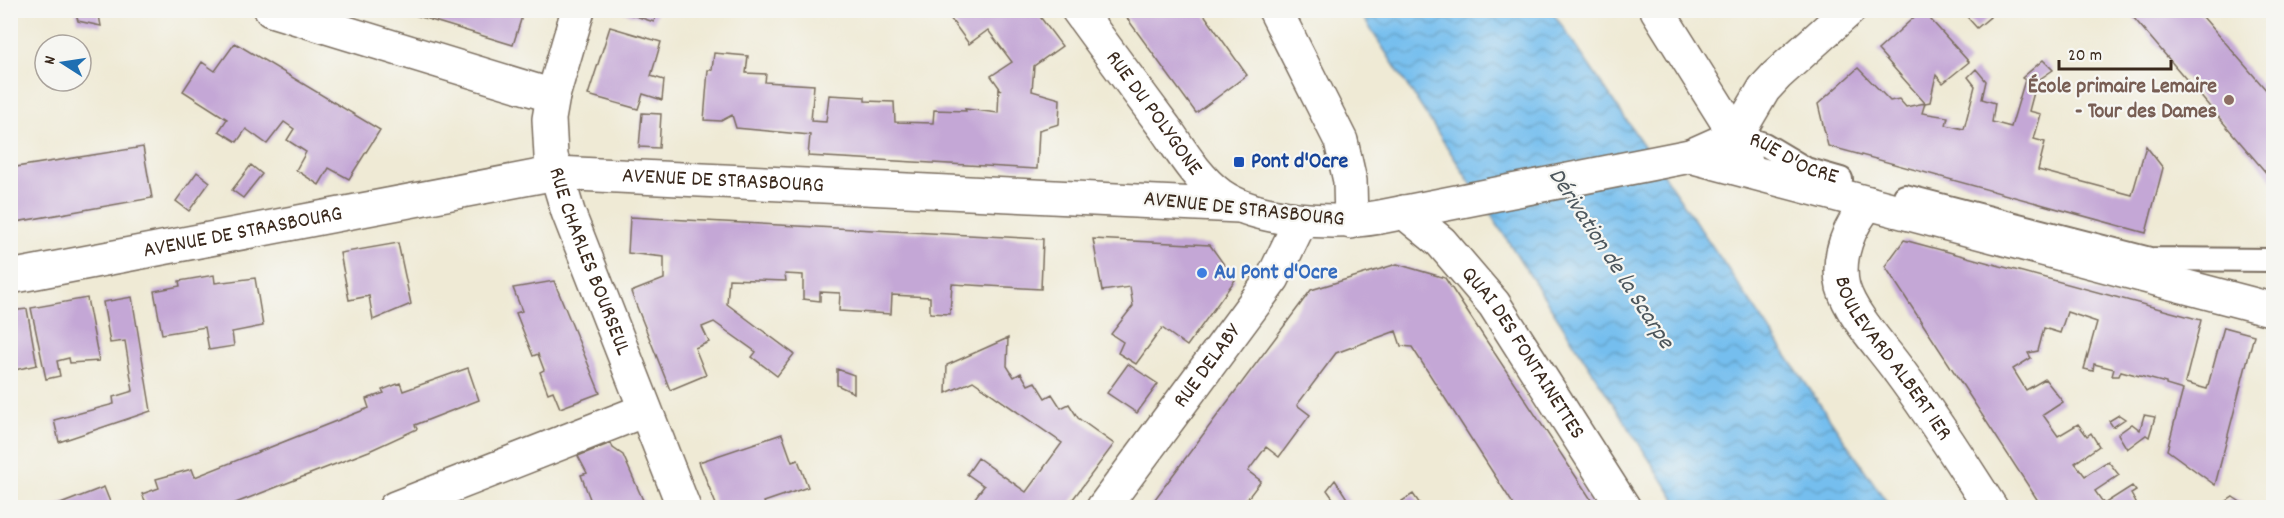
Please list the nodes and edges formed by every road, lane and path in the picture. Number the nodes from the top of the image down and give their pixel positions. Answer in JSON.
{"nodes":[{"id":1,"x":271,"y":10,"type":"edge"},
{"id":2,"x":578,"y":10,"type":"edge"},
{"id":3,"x":1078,"y":10,"type":"edge"},
{"id":4,"x":1275,"y":10,"type":"edge"},
{"id":5,"x":1657,"y":10,"type":"edge"},
{"id":6,"x":1849,"y":10,"type":"edge"},
{"id":7,"x":553,"y":96,"type":"junction"},
{"id":8,"x":1737,"y":135,"type":"junction"},
{"id":9,"x":1690,"y":156,"type":"junction"},
{"id":10,"x":555,"y":173,"type":"junction"},
{"id":11,"x":1759,"y":174,"type":"junction"},
{"id":12,"x":1869,"y":203,"type":"junction"},
{"id":13,"x":1239,"y":206,"type":"junction"},
{"id":14,"x":1404,"y":212,"type":"junction"},
{"id":15,"x":1300,"y":220,"type":"junction"},
{"id":16,"x":1351,"y":222,"type":"junction"},
{"id":17,"x":2274,"y":260,"type":"edge"},
{"id":18,"x":10,"y":277,"type":"edge"},
{"id":19,"x":2274,"y":310,"type":"edge"},
{"id":20,"x":645,"y":410,"type":"junction"},
{"id":21,"x":395,"y":507,"type":"edge"},
{"id":22,"x":684,"y":507,"type":"edge"},
{"id":23,"x":1103,"y":507,"type":"edge"},
{"id":24,"x":1624,"y":507,"type":"edge"},
{"id":25,"x":1991,"y":507,"type":"edge"}],
"edges":[{"from":1,"to":7,"type":"street"},
{"from":2,"to":7,"type":"street","name":"RUE CHARLES BOURSEUL"},
{"from":3,"to":13,"type":"street","name":"RUE DU POLYGONE"},
{"from":4,"to":16,"type":"street"},
{"from":5,"to":8,"type":"street"},
{"from":6,"to":8,"type":"street"},
{"from":7,"to":10,"type":"street","name":"RUE CHARLES BOURSEUL"},
{"from":8,"to":9,"type":"street"},
{"from":8,"to":11,"type":"street","name":"RUE D'OCRE"},
{"from":8,"to":17,"type":"lane","name":"RUE D'OCRE"},
{"from":9,"to":11,"type":"street"},
{"from":9,"to":14,"type":"street","name":"AVENUE DE STRASBOURG"},
{"from":10,"to":13,"type":"street","name":"AVENUE DE STRASBOURG"},
{"from":10,"to":18,"type":"street","name":"AVENUE DE STRASBOURG"},
{"from":10,"to":20,"type":"street","name":"RUE CHARLES BOURSEUL"},
{"from":11,"to":12,"type":"street","name":"RUE D'OCRE"},
{"from":12,"to":19,"type":"street","name":"RUE D'OCRE"},
{"from":12,"to":25,"type":"street","name":"BOULEVARD ALBERT 1ER"},
{"from":13,"to":15,"type":"street","name":"AVENUE DE STRASBOURG"},
{"from":14,"to":16,"type":"street","name":"AVENUE DE STRASBOURG"},
{"from":14,"to":24,"type":"street","name":"QUAI DES FONTAINETTES"},
{"from":15,"to":16,"type":"street","name":"AVENUE DE STRASBOURG"},
{"from":15,"to":23,"type":"street","name":"RUE DELABY"},
{"from":20,"to":21,"type":"street"},
{"from":20,"to":22,"type":"street","name":"RUE CHARLES BOURSEUL"}]}
